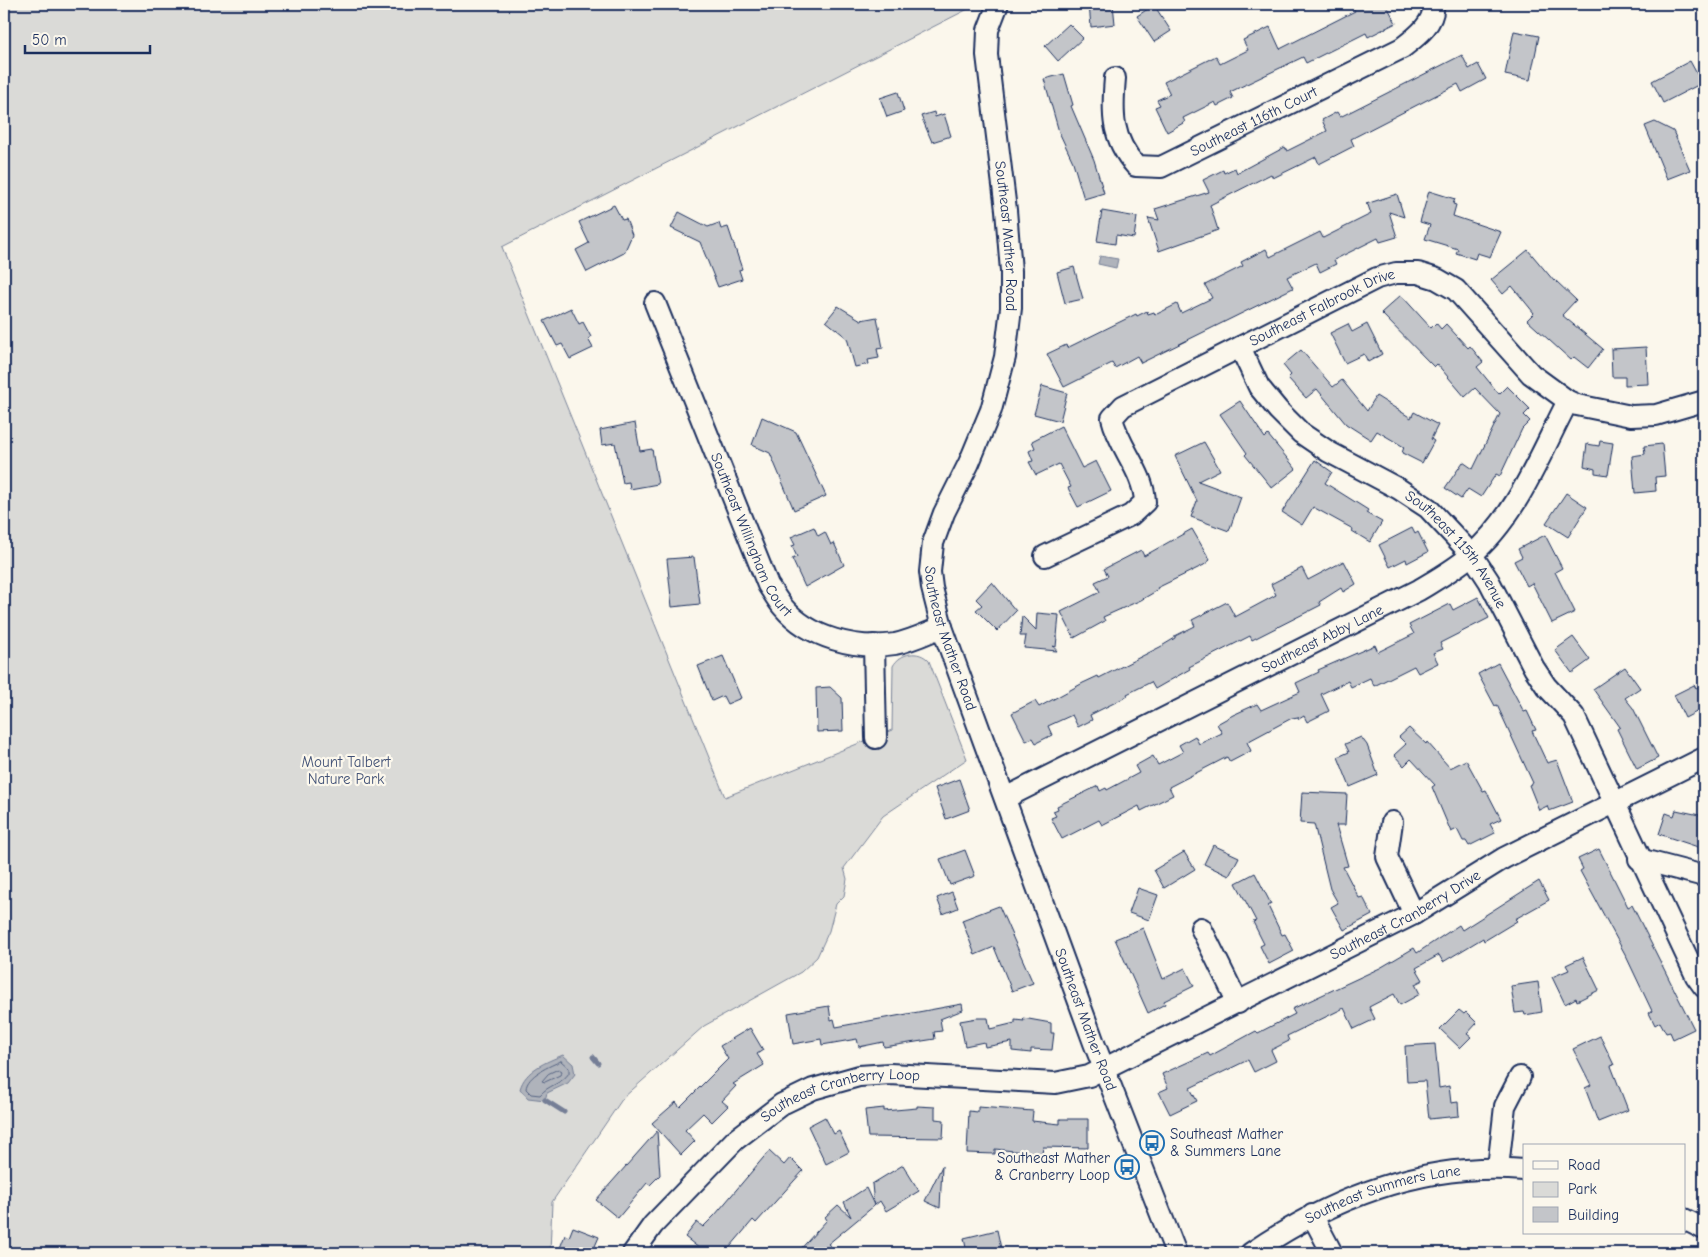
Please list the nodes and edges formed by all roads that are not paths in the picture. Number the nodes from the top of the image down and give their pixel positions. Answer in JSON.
{"nodes":[{"id":1,"x":998,"y":4,"type":"edge"},
{"id":2,"x":1433,"y":4,"type":"edge"},
{"id":3,"x":1115,"y":78,"type":"dead end"},
{"id":4,"x":656,"y":303,"type":"dead end"},
{"id":5,"x":1240,"y":347,"type":"junction"},
{"id":6,"x":1568,"y":401,"type":"junction"},
{"id":7,"x":1704,"y":401,"type":"edge"},
{"id":8,"x":1472,"y":555,"type":"junction"},
{"id":9,"x":1045,"y":556,"type":"dead end"},
{"id":10,"x":942,"y":627,"type":"junction"},
{"id":11,"x":874,"y":645,"type":"junction"},
{"id":12,"x":876,"y":738,"type":"dead end"},
{"id":13,"x":1704,"y":758,"type":"edge"},
{"id":14,"x":1005,"y":798,"type":"junction"},
{"id":15,"x":1614,"y":803,"type":"junction"},
{"id":16,"x":1392,"y":822,"type":"dead end"},
{"id":17,"x":1640,"y":859,"type":"junction"},
{"id":18,"x":1704,"y":876,"type":"edge"},
{"id":19,"x":1414,"y":914,"type":"junction"},
{"id":20,"x":1201,"y":928,"type":"dead end"},
{"id":21,"x":1704,"y":987,"type":"edge"},
{"id":22,"x":1238,"y":1003,"type":"junction"},
{"id":23,"x":1104,"y":1068,"type":"junction"},
{"id":24,"x":1520,"y":1077,"type":"dead end"},
{"id":25,"x":1498,"y":1168,"type":"junction"},
{"id":26,"x":1523,"y":1170,"type":"edge"},
{"id":27,"x":1312,"y":1214,"type":"junction"},
{"id":28,"x":1686,"y":1220,"type":"edge"},
{"id":29,"x":1704,"y":1229,"type":"edge"},
{"id":30,"x":633,"y":1253,"type":"edge"},
{"id":31,"x":1176,"y":1253,"type":"edge"},
{"id":32,"x":1251,"y":1253,"type":"edge"},
{"id":33,"x":1332,"y":1253,"type":"edge"}],
"edges":[{"from":1,"to":10,"type":"street","name":"Southeast Mather Road"},
{"from":2,"to":3,"type":"street","name":"Southeast 116th Court"},
{"from":4,"to":11,"type":"street","name":"Southeast Willingham Court"},
{"from":5,"to":6,"type":"street","name":"Southeast Falbrook Drive"},
{"from":5,"to":8,"type":"street","name":"Southeast 115th Avenue"},
{"from":5,"to":9,"type":"street","name":"Southeast Falbrook Drive"},
{"from":6,"to":7,"type":"street","name":"Southeast Falbrook Drive"},
{"from":6,"to":8,"type":"street","name":"Southeast Abby Lane"},
{"from":8,"to":14,"type":"street","name":"Southeast Abby Lane"},
{"from":8,"to":15,"type":"street","name":"Southeast 115th Avenue"},
{"from":10,"to":11,"type":"street","name":"Southeast Willingham Court"},
{"from":10,"to":14,"type":"street","name":"Southeast Mather Road"},
{"from":11,"to":12,"type":"street"},
{"from":13,"to":15,"type":"street","name":"Southeast Cranberry Drive"},
{"from":14,"to":23,"type":"street","name":"Southeast Mather Road"},
{"from":15,"to":17,"type":"street","name":"Southeast 115th Avenue"},
{"from":15,"to":19,"type":"street","name":"Southeast Cranberry Drive"},
{"from":16,"to":19,"type":"street"},
{"from":17,"to":18,"type":"street"},
{"from":17,"to":21,"type":"street","name":"Southeast 115th Avenue"},
{"from":19,"to":22,"type":"street","name":"Southeast Cranberry Drive"},
{"from":20,"to":22,"type":"street"},
{"from":22,"to":23,"type":"street","name":"Southeast Cranberry Drive"},
{"from":23,"to":30,"type":"street","name":"Southeast Cranberry Loop"},
{"from":23,"to":31,"type":"street","name":"Southeast Mather Road"},
{"from":24,"to":25,"type":"street"},
{"from":25,"to":26,"type":"street","name":"Southeast Summers Lane"},
{"from":25,"to":27,"type":"street","name":"Southeast Summers Lane"},
{"from":27,"to":32,"type":"street","name":"Southeast Summers Lane"},
{"from":27,"to":33,"type":"street"},
{"from":28,"to":29,"type":"street"}]}
